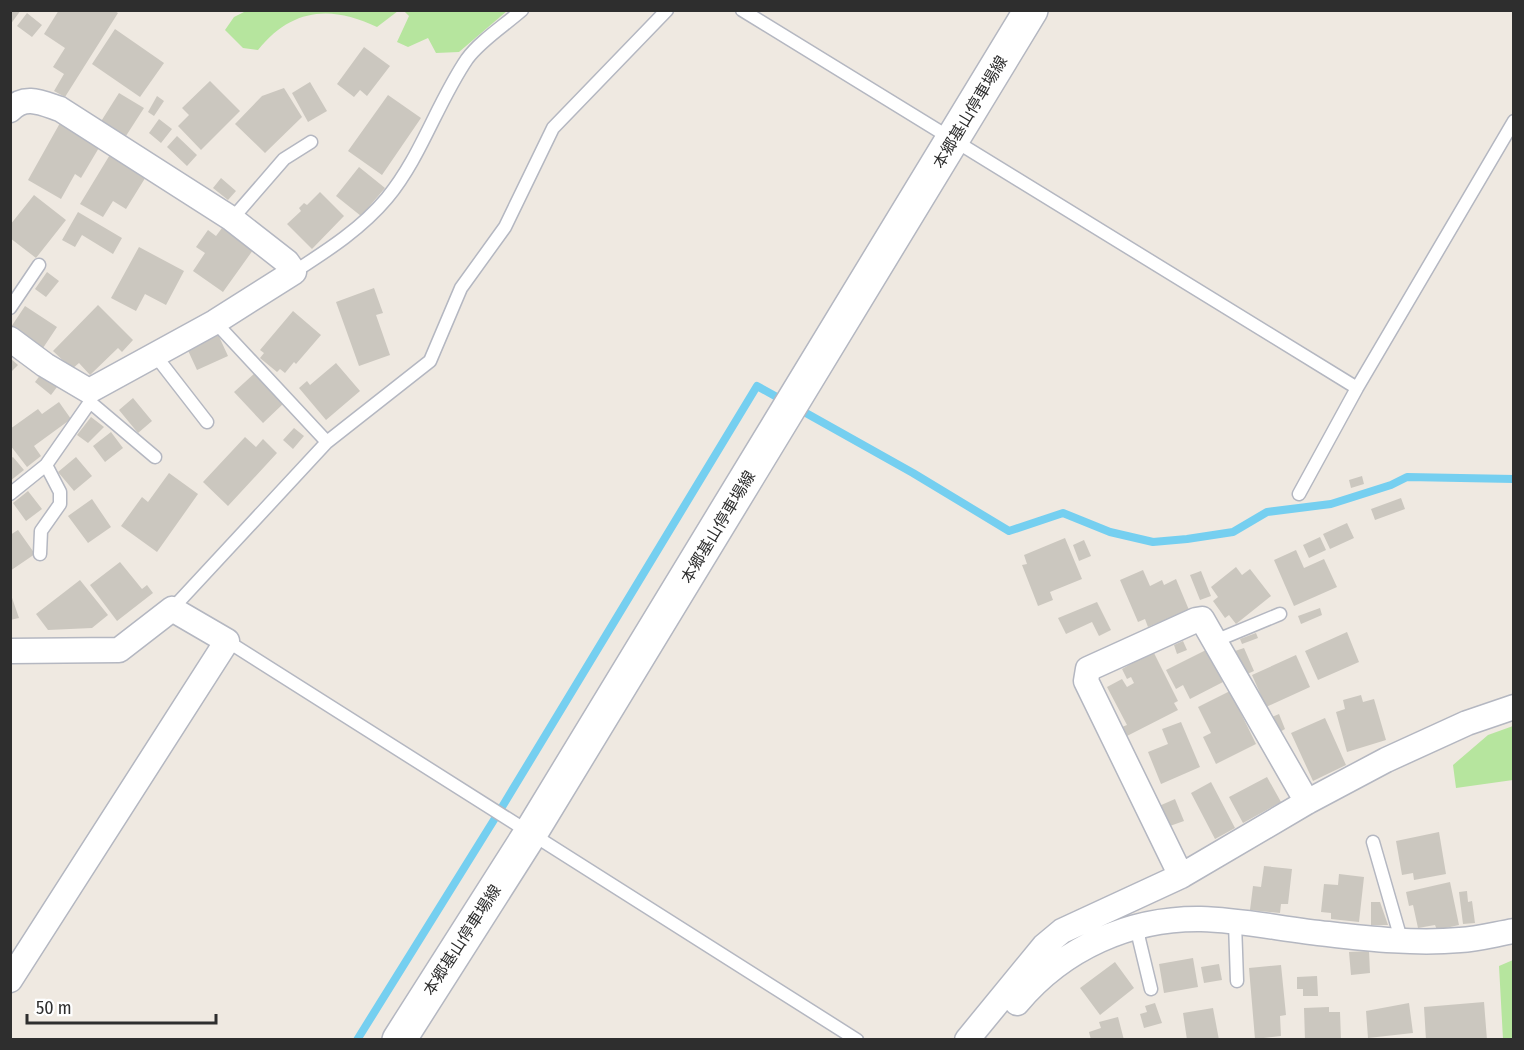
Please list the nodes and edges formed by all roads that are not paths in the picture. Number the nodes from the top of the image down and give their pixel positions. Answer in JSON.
{"nodes":[{"id":1,"x":522,"y":10,"type":"edge"},
{"id":2,"x":667,"y":10,"type":"edge"},
{"id":3,"x":742,"y":10,"type":"edge"},
{"id":4,"x":1030,"y":10,"type":"edge"},
{"id":5,"x":10,"y":110,"type":"edge"},
{"id":6,"x":1514,"y":121,"type":"edge"},
{"id":7,"x":954,"y":140,"type":"junction"},
{"id":8,"x":310,"y":142,"type":"dead end"},
{"id":9,"x":231,"y":219,"type":"junction"},
{"id":10,"x":39,"y":265,"type":"dead end"},
{"id":11,"x":294,"y":272,"type":"junction"},
{"id":12,"x":10,"y":308,"type":"edge"},
{"id":13,"x":215,"y":322,"type":"junction"},
{"id":14,"x":10,"y":339,"type":"edge"},
{"id":15,"x":155,"y":355,"type":"junction"},
{"id":16,"x":1357,"y":388,"type":"junction"},
{"id":17,"x":89,"y":397,"type":"junction"},
{"id":18,"x":207,"y":422,"type":"dead end"},
{"id":19,"x":327,"y":442,"type":"junction"},
{"id":20,"x":155,"y":457,"type":"dead end"},
{"id":21,"x":46,"y":465,"type":"junction"},
{"id":22,"x":10,"y":494,"type":"edge"},
{"id":23,"x":1299,"y":494,"type":"dead end"},
{"id":24,"x":40,"y":554,"type":"dead end"},
{"id":25,"x":172,"y":609,"type":"junction"},
{"id":26,"x":1280,"y":614,"type":"dead end"},
{"id":27,"x":227,"y":641,"type":"junction"},
{"id":28,"x":1215,"y":641,"type":"junction"},
{"id":29,"x":10,"y":651,"type":"edge"},
{"id":30,"x":1514,"y":707,"type":"edge"},
{"id":31,"x":1307,"y":802,"type":"junction"},
{"id":32,"x":530,"y":834,"type":"junction"},
{"id":33,"x":1373,"y":842,"type":"dead end"},
{"id":34,"x":1181,"y":876,"type":"junction"},
{"id":35,"x":1235,"y":923,"type":"junction"},
{"id":36,"x":1139,"y":925,"type":"junction"},
{"id":37,"x":1514,"y":931,"type":"edge"},
{"id":38,"x":1401,"y":939,"type":"junction"},
{"id":39,"x":10,"y":980,"type":"edge"},
{"id":40,"x":1237,"y":981,"type":"dead end"},
{"id":41,"x":1151,"y":989,"type":"dead end"},
{"id":42,"x":399,"y":1040,"type":"edge"},
{"id":43,"x":857,"y":1040,"type":"edge"},
{"id":44,"x":967,"y":1040,"type":"edge"},
{"id":45,"x":978,"y":1040,"type":"edge"}],
"edges":[{"from":1,"to":11,"type":"lane"},
{"from":2,"to":19,"type":"lane"},
{"from":3,"to":7,"type":"lane"},
{"from":4,"to":7,"type":"main road","name":"本郷基山停車場線"},
{"from":5,"to":9,"type":"street"},
{"from":6,"to":16,"type":"lane"},
{"from":7,"to":16,"type":"lane"},
{"from":7,"to":32,"type":"main road","name":"本郷基山停車場線"},
{"from":8,"to":9,"type":"lane"},
{"from":9,"to":11,"type":"street"},
{"from":10,"to":12,"type":"lane"},
{"from":11,"to":13,"type":"street"},
{"from":13,"to":15,"type":"street"},
{"from":13,"to":19,"type":"lane"},
{"from":14,"to":17,"type":"street"},
{"from":15,"to":17,"type":"street"},
{"from":15,"to":18,"type":"lane"},
{"from":16,"to":23,"type":"lane"},
{"from":17,"to":20,"type":"lane"},
{"from":17,"to":21,"type":"lane"},
{"from":19,"to":25,"type":"lane"},
{"from":21,"to":22,"type":"lane"},
{"from":21,"to":24,"type":"lane"},
{"from":25,"to":27,"type":"street"},
{"from":25,"to":29,"type":"street"},
{"from":26,"to":28,"type":"lane"},
{"from":27,"to":32,"type":"lane"},
{"from":27,"to":39,"type":"street"},
{"from":28,"to":31,"type":"street"},
{"from":28,"to":34,"type":"street"},
{"from":30,"to":31,"type":"street"},
{"from":31,"to":34,"type":"street"},
{"from":32,"to":42,"type":"main road","name":"本郷基山停車場線"},
{"from":32,"to":43,"type":"lane"},
{"from":33,"to":38,"type":"lane"},
{"from":34,"to":44,"type":"street"},
{"from":35,"to":36,"type":"street"},
{"from":35,"to":38,"type":"street"},
{"from":35,"to":40,"type":"lane"},
{"from":36,"to":41,"type":"lane"},
{"from":36,"to":45,"type":"street"},
{"from":37,"to":38,"type":"street"}]}
